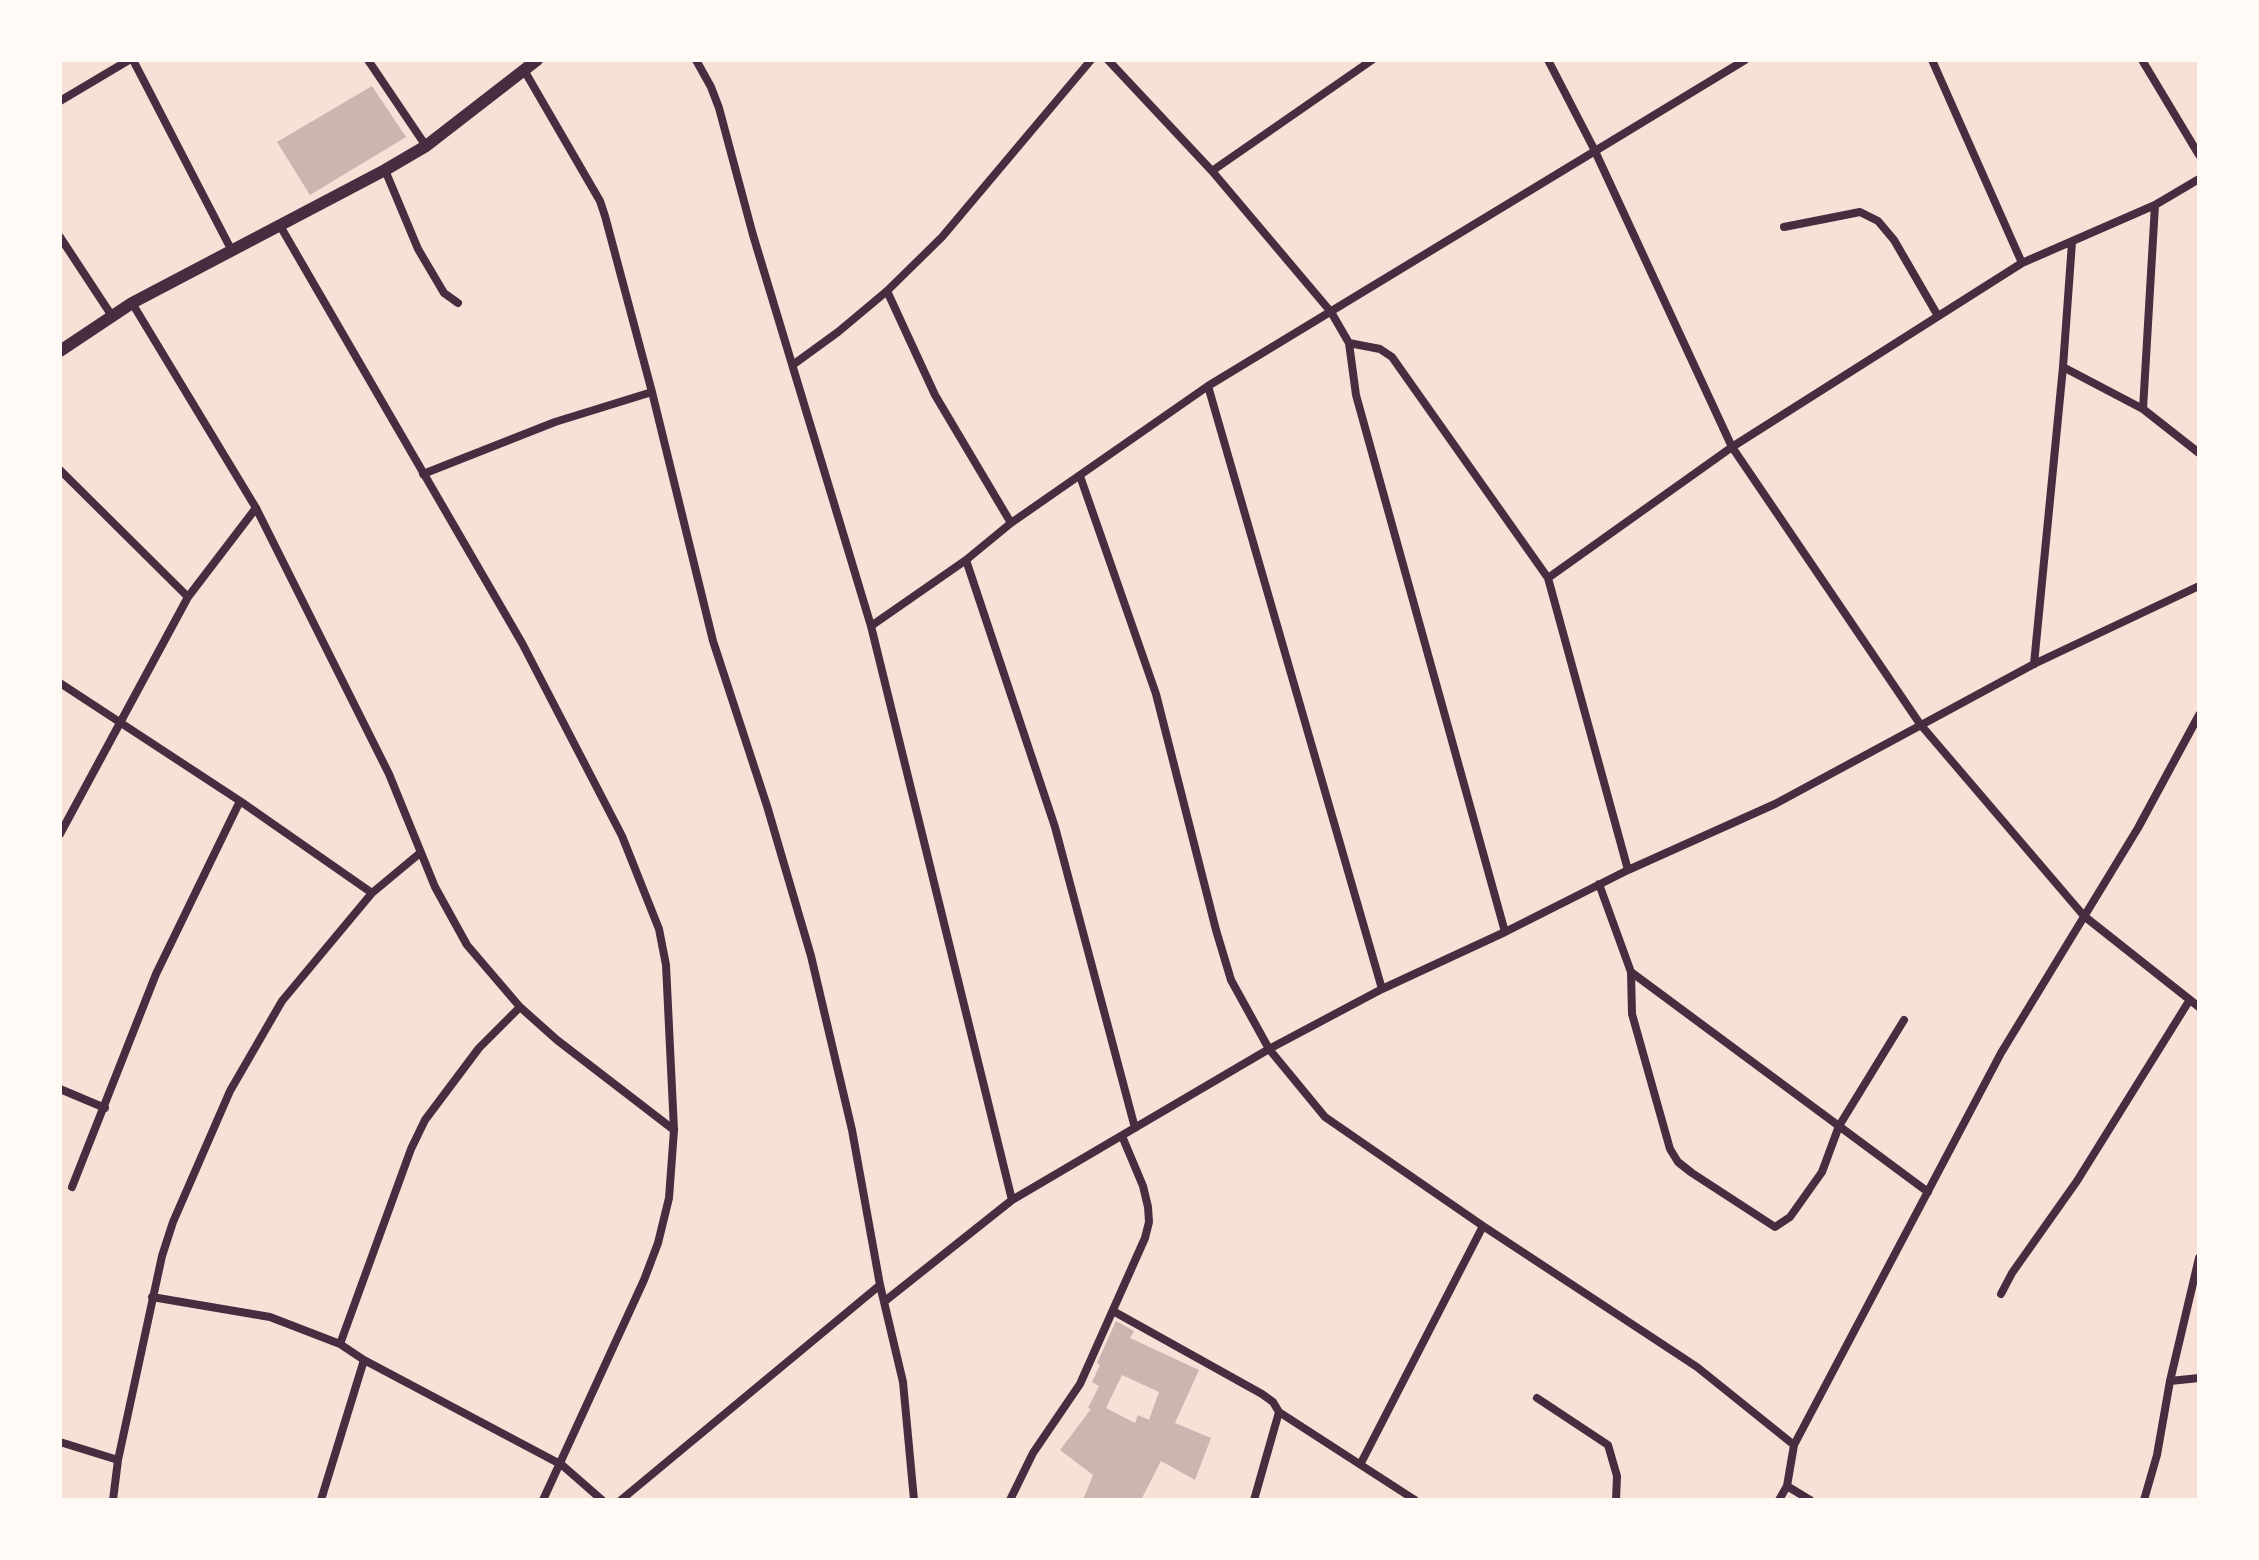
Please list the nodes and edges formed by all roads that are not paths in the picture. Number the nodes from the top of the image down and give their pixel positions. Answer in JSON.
{"nodes":[{"id":1,"x":131,"y":60,"type":"edge"},
{"id":2,"x":368,"y":60,"type":"edge"},
{"id":3,"x":537,"y":60,"type":"edge"},
{"id":4,"x":696,"y":60,"type":"edge"},
{"id":5,"x":1091,"y":60,"type":"edge"},
{"id":6,"x":1108,"y":60,"type":"edge"},
{"id":7,"x":1372,"y":60,"type":"edge"},
{"id":8,"x":1548,"y":60,"type":"edge"},
{"id":9,"x":1745,"y":60,"type":"edge"},
{"id":10,"x":1932,"y":60,"type":"edge"},
{"id":11,"x":2142,"y":60,"type":"edge"},
{"id":12,"x":524,"y":70,"type":"junction"},
{"id":13,"x":60,"y":101,"type":"edge"},
{"id":14,"x":426,"y":146,"type":"junction"},
{"id":15,"x":1594,"y":149,"type":"junction"},
{"id":16,"x":2199,"y":155,"type":"edge"},
{"id":17,"x":385,"y":170,"type":"junction"},
{"id":18,"x":1212,"y":171,"type":"junction"},
{"id":19,"x":2199,"y":179,"type":"edge"},
{"id":20,"x":2155,"y":205,"type":"junction"},
{"id":21,"x":279,"y":224,"type":"junction"},
{"id":22,"x":1784,"y":227,"type":"dead end"},
{"id":23,"x":60,"y":237,"type":"edge"},
{"id":24,"x":2072,"y":242,"type":"junction"},
{"id":25,"x":232,"y":251,"type":"junction"},
{"id":26,"x":2022,"y":263,"type":"junction"},
{"id":27,"x":887,"y":291,"type":"junction"},
{"id":28,"x":132,"y":303,"type":"junction"},
{"id":29,"x":458,"y":303,"type":"dead end"},
{"id":30,"x":1331,"y":312,"type":"junction"},
{"id":31,"x":112,"y":316,"type":"junction"},
{"id":32,"x":1938,"y":316,"type":"junction"},
{"id":33,"x":1349,"y":343,"type":"junction"},
{"id":34,"x":60,"y":351,"type":"edge"},
{"id":35,"x":794,"y":364,"type":"junction"},
{"id":36,"x":2063,"y":367,"type":"junction"},
{"id":37,"x":1208,"y":386,"type":"junction"},
{"id":38,"x":652,"y":392,"type":"junction"},
{"id":39,"x":2143,"y":409,"type":"junction"},
{"id":40,"x":1732,"y":447,"type":"junction"},
{"id":41,"x":2199,"y":453,"type":"edge"},
{"id":42,"x":60,"y":470,"type":"edge"},
{"id":43,"x":423,"y":474,"type":"junction"},
{"id":44,"x":1080,"y":476,"type":"junction"},
{"id":45,"x":256,"y":508,"type":"junction"},
{"id":46,"x":1011,"y":523,"type":"junction"},
{"id":47,"x":966,"y":560,"type":"junction"},
{"id":48,"x":1548,"y":578,"type":"junction"},
{"id":49,"x":2199,"y":586,"type":"edge"},
{"id":50,"x":188,"y":597,"type":"junction"},
{"id":51,"x":871,"y":626,"type":"junction"},
{"id":52,"x":2034,"y":664,"type":"junction"},
{"id":53,"x":60,"y":683,"type":"edge"},
{"id":54,"x":2199,"y":715,"type":"edge"},
{"id":55,"x":119,"y":723,"type":"junction"},
{"id":56,"x":1920,"y":724,"type":"junction"},
{"id":57,"x":240,"y":801,"type":"junction"},
{"id":58,"x":60,"y":834,"type":"edge"},
{"id":59,"x":420,"y":853,"type":"junction"},
{"id":60,"x":1628,"y":870,"type":"junction"},
{"id":61,"x":1599,"y":884,"type":"junction"},
{"id":62,"x":372,"y":893,"type":"junction"},
{"id":63,"x":2084,"y":916,"type":"junction"},
{"id":64,"x":1505,"y":932,"type":"junction"},
{"id":65,"x":1631,"y":972,"type":"junction"},
{"id":66,"x":1382,"y":989,"type":"junction"},
{"id":67,"x":2189,"y":1001,"type":"junction"},
{"id":68,"x":520,"y":1007,"type":"junction"},
{"id":69,"x":2199,"y":1007,"type":"edge"},
{"id":70,"x":1904,"y":1020,"type":"dead end"},
{"id":71,"x":1269,"y":1049,"type":"junction"},
{"id":72,"x":60,"y":1089,"type":"edge"},
{"id":73,"x":105,"y":1108,"type":"junction"},
{"id":74,"x":1839,"y":1126,"type":"junction"},
{"id":75,"x":1135,"y":1128,"type":"junction"},
{"id":76,"x":674,"y":1130,"type":"junction"},
{"id":77,"x":1122,"y":1136,"type":"junction"},
{"id":78,"x":72,"y":1187,"type":"dead end"},
{"id":79,"x":1928,"y":1192,"type":"junction"},
{"id":80,"x":1012,"y":1200,"type":"junction"},
{"id":81,"x":1483,"y":1226,"type":"junction"},
{"id":82,"x":2199,"y":1258,"type":"edge"},
{"id":83,"x":880,"y":1285,"type":"junction"},
{"id":84,"x":2001,"y":1294,"type":"dead end"},
{"id":85,"x":152,"y":1297,"type":"junction"},
{"id":86,"x":885,"y":1301,"type":"junction"},
{"id":87,"x":1113,"y":1311,"type":"junction"},
{"id":88,"x":340,"y":1344,"type":"junction"},
{"id":89,"x":364,"y":1360,"type":"junction"},
{"id":90,"x":2199,"y":1378,"type":"edge"},
{"id":91,"x":2170,"y":1381,"type":"junction"},
{"id":92,"x":1537,"y":1398,"type":"dead end"},
{"id":93,"x":1279,"y":1412,"type":"junction"},
{"id":94,"x":60,"y":1442,"type":"edge"},
{"id":95,"x":1794,"y":1445,"type":"junction"},
{"id":96,"x":118,"y":1460,"type":"junction"},
{"id":97,"x":1361,"y":1463,"type":"junction"},
{"id":98,"x":562,"y":1465,"type":"junction"},
{"id":99,"x":1787,"y":1486,"type":"junction"},
{"id":100,"x":113,"y":1500,"type":"edge"},
{"id":101,"x":321,"y":1500,"type":"edge"},
{"id":102,"x":543,"y":1500,"type":"edge"},
{"id":103,"x":602,"y":1500,"type":"edge"},
{"id":104,"x":621,"y":1500,"type":"edge"},
{"id":105,"x":914,"y":1500,"type":"edge"},
{"id":106,"x":1010,"y":1500,"type":"edge"},
{"id":107,"x":1254,"y":1500,"type":"edge"},
{"id":108,"x":1415,"y":1500,"type":"edge"},
{"id":109,"x":1616,"y":1500,"type":"edge"},
{"id":110,"x":1779,"y":1500,"type":"edge"},
{"id":111,"x":1810,"y":1500,"type":"edge"},
{"id":112,"x":2144,"y":1500,"type":"edge"}],
"edges":[{"from":1,"to":13,"type":"street"},
{"from":1,"to":25,"type":"street"},
{"from":2,"to":14,"type":"street"},
{"from":3,"to":12,"type":"main road"},
{"from":4,"to":35,"type":"street"},
{"from":5,"to":27,"type":"street"},
{"from":6,"to":18,"type":"street"},
{"from":7,"to":18,"type":"street"},
{"from":8,"to":15,"type":"street"},
{"from":9,"to":15,"type":"street"},
{"from":10,"to":26,"type":"street"},
{"from":11,"to":16,"type":"street"},
{"from":12,"to":14,"type":"main road"},
{"from":12,"to":38,"type":"street"},
{"from":14,"to":17,"type":"main road"},
{"from":15,"to":30,"type":"street"},
{"from":15,"to":40,"type":"street"},
{"from":17,"to":21,"type":"main road"},
{"from":17,"to":29,"type":"street"},
{"from":18,"to":30,"type":"street"},
{"from":19,"to":20,"type":"street"},
{"from":20,"to":24,"type":"street"},
{"from":20,"to":39,"type":"street"},
{"from":21,"to":25,"type":"main road"},
{"from":21,"to":43,"type":"street"},
{"from":22,"to":32,"type":"street"},
{"from":23,"to":31,"type":"street"},
{"from":24,"to":26,"type":"street"},
{"from":24,"to":36,"type":"street"},
{"from":25,"to":28,"type":"main road"},
{"from":26,"to":32,"type":"street"},
{"from":27,"to":35,"type":"street"},
{"from":27,"to":46,"type":"street"},
{"from":28,"to":31,"type":"main road"},
{"from":28,"to":45,"type":"street"},
{"from":30,"to":33,"type":"street"},
{"from":30,"to":37,"type":"street"},
{"from":31,"to":34,"type":"main road"},
{"from":32,"to":40,"type":"street"},
{"from":33,"to":48,"type":"street"},
{"from":33,"to":64,"type":"street"},
{"from":35,"to":51,"type":"street"},
{"from":36,"to":39,"type":"street"},
{"from":36,"to":52,"type":"street"},
{"from":37,"to":44,"type":"street"},
{"from":37,"to":66,"type":"street"},
{"from":38,"to":43,"type":"street"},
{"from":38,"to":83,"type":"street"},
{"from":39,"to":41,"type":"street"},
{"from":40,"to":48,"type":"street"},
{"from":40,"to":56,"type":"street"},
{"from":42,"to":50,"type":"street"},
{"from":43,"to":76,"type":"street"},
{"from":44,"to":46,"type":"street"},
{"from":44,"to":71,"type":"street"},
{"from":45,"to":50,"type":"street"},
{"from":45,"to":59,"type":"street"},
{"from":46,"to":47,"type":"street"},
{"from":47,"to":51,"type":"street"},
{"from":47,"to":75,"type":"street"},
{"from":48,"to":60,"type":"street"},
{"from":49,"to":52,"type":"street"},
{"from":50,"to":55,"type":"street"},
{"from":51,"to":80,"type":"street"},
{"from":52,"to":56,"type":"street"},
{"from":53,"to":55,"type":"street"},
{"from":54,"to":63,"type":"street"},
{"from":55,"to":57,"type":"street"},
{"from":55,"to":58,"type":"street"},
{"from":56,"to":60,"type":"street"},
{"from":56,"to":63,"type":"street"},
{"from":57,"to":62,"type":"street"},
{"from":57,"to":73,"type":"street"},
{"from":59,"to":62,"type":"street"},
{"from":59,"to":68,"type":"street"},
{"from":60,"to":61,"type":"street"},
{"from":61,"to":64,"type":"street"},
{"from":61,"to":65,"type":"street"},
{"from":62,"to":85,"type":"street"},
{"from":63,"to":67,"type":"street"},
{"from":63,"to":79,"type":"street"},
{"from":64,"to":66,"type":"street"},
{"from":65,"to":74,"type":"street"},
{"from":65,"to":74,"type":"street"},
{"from":66,"to":71,"type":"street"},
{"from":67,"to":69,"type":"street"},
{"from":67,"to":84,"type":"street"},
{"from":68,"to":76,"type":"street"},
{"from":68,"to":88,"type":"street"},
{"from":70,"to":74,"type":"street"},
{"from":71,"to":75,"type":"street"},
{"from":71,"to":81,"type":"street"},
{"from":72,"to":73,"type":"street"},
{"from":73,"to":78,"type":"street"},
{"from":74,"to":79,"type":"street"},
{"from":75,"to":77,"type":"street"},
{"from":76,"to":98,"type":"street"},
{"from":77,"to":80,"type":"street"},
{"from":77,"to":87,"type":"street"},
{"from":79,"to":95,"type":"street"},
{"from":80,"to":86,"type":"street"},
{"from":81,"to":95,"type":"street"},
{"from":81,"to":97,"type":"street"},
{"from":82,"to":91,"type":"street"},
{"from":83,"to":86,"type":"street"},
{"from":83,"to":104,"type":"street"},
{"from":85,"to":88,"type":"street"},
{"from":85,"to":96,"type":"street"},
{"from":86,"to":105,"type":"street"},
{"from":87,"to":93,"type":"street"},
{"from":87,"to":106,"type":"street"},
{"from":88,"to":89,"type":"street"},
{"from":89,"to":98,"type":"street"},
{"from":89,"to":101,"type":"street"},
{"from":90,"to":91,"type":"street"},
{"from":91,"to":112,"type":"street"},
{"from":92,"to":109,"type":"street"},
{"from":93,"to":97,"type":"street"},
{"from":93,"to":107,"type":"street"},
{"from":94,"to":96,"type":"street"},
{"from":95,"to":99,"type":"street"},
{"from":96,"to":100,"type":"street"},
{"from":97,"to":108,"type":"street"},
{"from":98,"to":102,"type":"street"},
{"from":98,"to":103,"type":"street"},
{"from":99,"to":110,"type":"street"},
{"from":99,"to":111,"type":"street"}]}
